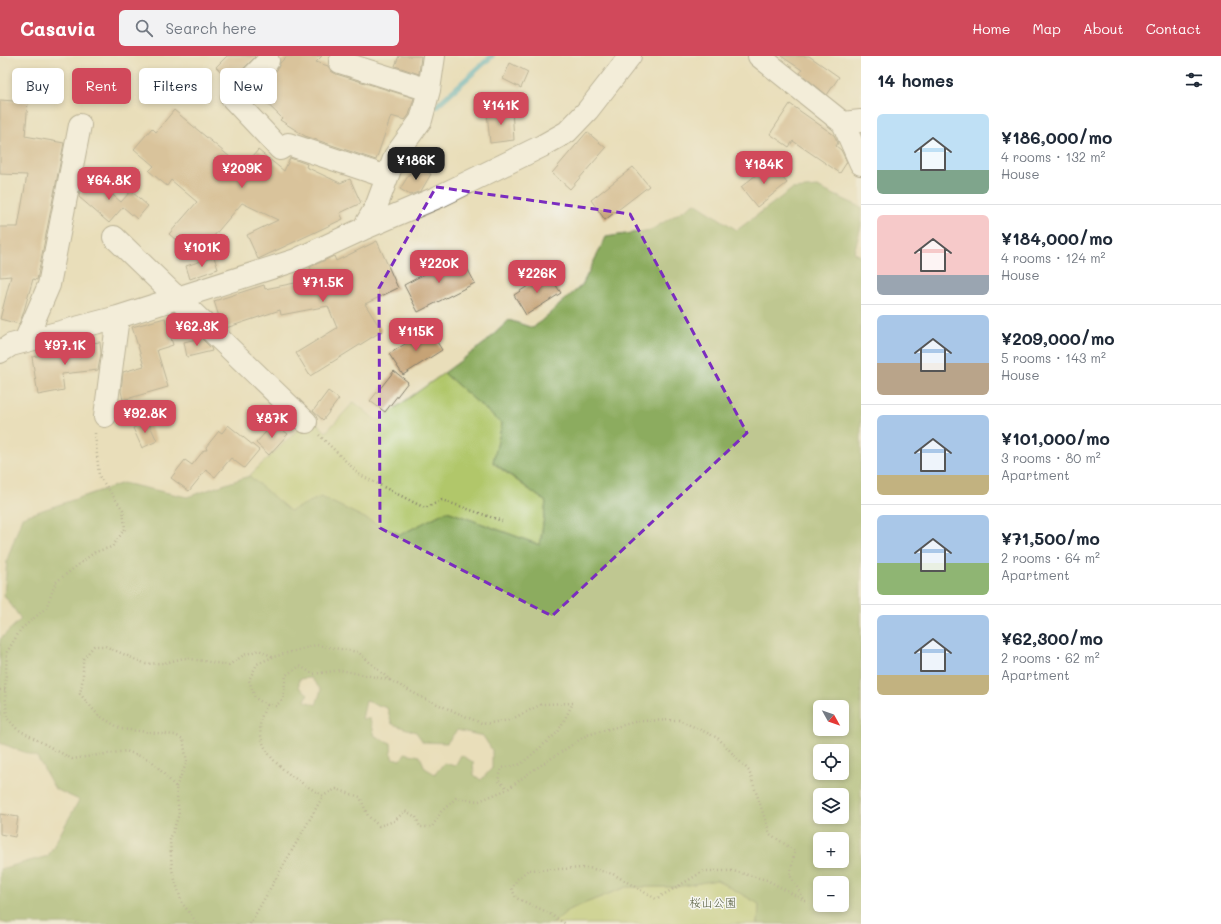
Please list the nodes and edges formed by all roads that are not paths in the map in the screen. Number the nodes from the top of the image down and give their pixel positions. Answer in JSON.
{"nodes":[{"id":1,"x":434,"y":56,"type":"edge"},
{"id":2,"x":630,"y":56,"type":"edge"},
{"id":3,"x":759,"y":56,"type":"edge"},
{"id":4,"x":268,"y":61,"type":"dead end"},
{"id":5,"x":340,"y":62,"type":"dead end"},
{"id":6,"x":430,"y":90,"type":"junction"},
{"id":7,"x":852,"y":122,"type":"edge"},
{"id":8,"x":80,"y":125,"type":"dead end"},
{"id":9,"x":861,"y":164,"type":"edge"},
{"id":10,"x":387,"y":177,"type":"junction"},
{"id":11,"x":363,"y":229,"type":"junction"},
{"id":12,"x":114,"y":237,"type":"dead end"},
{"id":13,"x":177,"y":298,"type":"junction"},
{"id":14,"x":118,"y":317,"type":"junction"},
{"id":15,"x":25,"y":341,"type":"junction"},
{"id":16,"x":0,"y":352,"type":"edge"},
{"id":17,"x":105,"y":416,"type":"road end"},
{"id":18,"x":306,"y":422,"type":"road end"}],
"edges":[{"from":1,"to":6,"type":"street"},
{"from":2,"to":11,"type":"street"},
{"from":3,"to":7,"type":"street"},
{"from":4,"to":10,"type":"street"},
{"from":5,"to":6,"type":"street"},
{"from":6,"to":10,"type":"street"},
{"from":7,"to":9,"type":"street"},
{"from":8,"to":15,"type":"street"},
{"from":10,"to":11,"type":"street"},
{"from":11,"to":13,"type":"street"},
{"from":12,"to":13,"type":"street"},
{"from":13,"to":14,"type":"street"},
{"from":13,"to":18,"type":"street"},
{"from":14,"to":15,"type":"street"},
{"from":14,"to":17,"type":"street"},
{"from":15,"to":16,"type":"street"}]}
